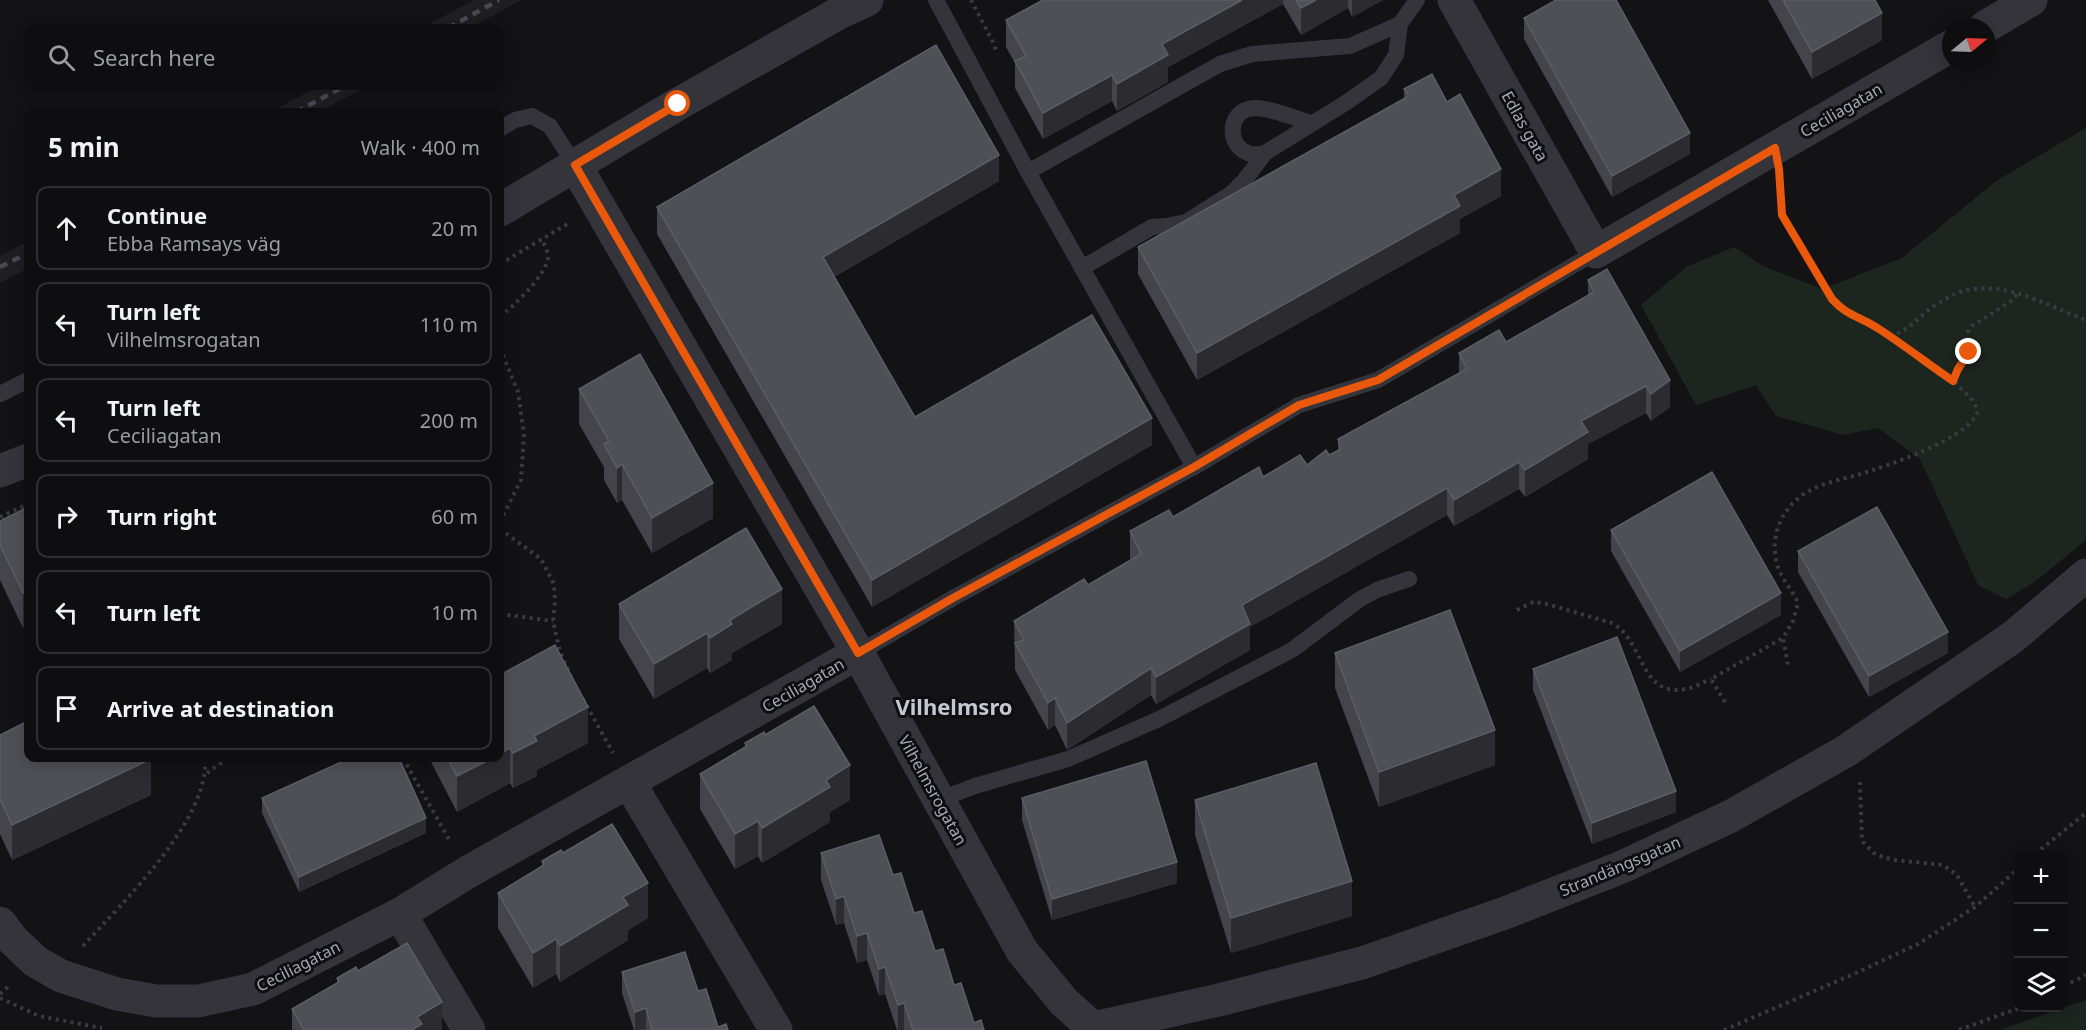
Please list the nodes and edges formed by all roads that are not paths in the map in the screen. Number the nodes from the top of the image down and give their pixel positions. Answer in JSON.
{"nodes":[{"id":1,"x":867,"y":0,"type":"edge"},
{"id":2,"x":936,"y":0,"type":"edge"},
{"id":3,"x":1417,"y":0,"type":"edge"},
{"id":4,"x":1454,"y":0,"type":"edge"},
{"id":5,"x":2031,"y":0,"type":"edge"},
{"id":6,"x":1996,"y":21,"type":"edge"},
{"id":7,"x":1400,"y":24,"type":"junction"},
{"id":8,"x":1942,"y":51,"type":"edge"},
{"id":9,"x":1311,"y":123,"type":"junction"},
{"id":10,"x":504,"y":127,"type":"edge"},
{"id":11,"x":1265,"y":153,"type":"junction"},
{"id":12,"x":575,"y":165,"type":"junction"},
{"id":13,"x":1028,"y":172,"type":"junction"},
{"id":14,"x":504,"y":208,"type":"edge"},
{"id":15,"x":1596,"y":252,"type":"junction"},
{"id":16,"x":1082,"y":268,"type":"junction"},
{"id":17,"x":24,"y":382,"type":"edge"},
{"id":18,"x":0,"y":394,"type":"edge"},
{"id":19,"x":24,"y":462,"type":"edge"},
{"id":20,"x":1194,"y":467,"type":"junction"},
{"id":21,"x":0,"y":471,"type":"edge"},
{"id":22,"x":2086,"y":575,"type":"edge"},
{"id":23,"x":1409,"y":579,"type":"dead end"},
{"id":24,"x":858,"y":653,"type":"junction"},
{"id":25,"x":629,"y":782,"type":"junction"},
{"id":26,"x":938,"y":800,"type":"junction"},
{"id":27,"x":400,"y":914,"type":"junction"},
{"id":28,"x":0,"y":923,"type":"edge"},
{"id":29,"x":1093,"y":1028,"type":"joint"},
{"id":30,"x":469,"y":1030,"type":"edge"},
{"id":31,"x":776,"y":1030,"type":"edge"}],
"edges":[{"from":1,"to":12,"type":"street"},
{"from":2,"to":13,"type":"lane"},
{"from":3,"to":7,"type":"lane"},
{"from":4,"to":15,"type":"street","name":"Edlas gata"},
{"from":5,"to":6,"type":"street"},
{"from":7,"to":9,"type":"lane"},
{"from":7,"to":13,"type":"lane"},
{"from":8,"to":15,"type":"street","name":"Ceciliagatan"},
{"from":9,"to":11,"type":"lane"},
{"from":9,"to":11,"type":"lane"},
{"from":10,"to":12,"type":"lane"},
{"from":11,"to":16,"type":"lane"},
{"from":12,"to":14,"type":"street"},
{"from":12,"to":24,"type":"street","name":"Vilhelmsrogatan"},
{"from":13,"to":16,"type":"lane"},
{"from":15,"to":20,"type":"lane","name":"Ceciliagatan"},
{"from":16,"to":20,"type":"lane"},
{"from":17,"to":18,"type":"lane"},
{"from":19,"to":21,"type":"street"},
{"from":20,"to":24,"type":"lane","name":"Ceciliagatan"},
{"from":22,"to":29,"type":"street","name":"Strandängsgatan"},
{"from":23,"to":26,"type":"lane"},
{"from":24,"to":25,"type":"street","name":"Ceciliagatan"},
{"from":24,"to":26,"type":"street","name":"Vilhelmsrogatan"},
{"from":25,"to":27,"type":"street","name":"Ceciliagatan"},
{"from":25,"to":31,"type":"street"},
{"from":26,"to":29,"type":"street","name":"Vilhelmsrogatan"},
{"from":27,"to":28,"type":"street","name":"Ceciliagatan"},
{"from":27,"to":30,"type":"street"}]}
